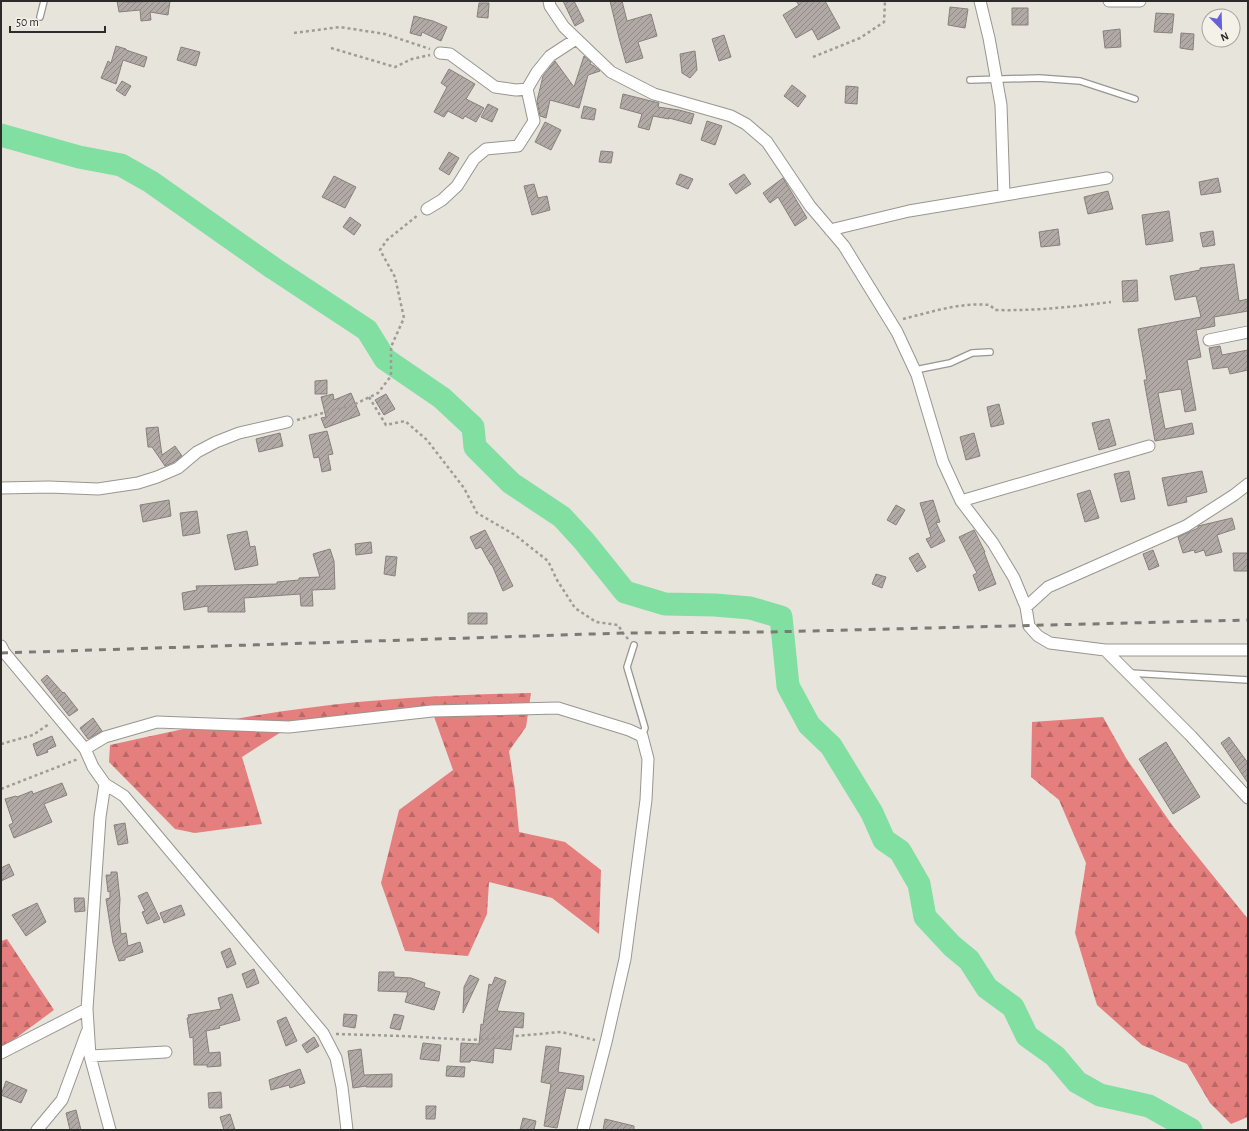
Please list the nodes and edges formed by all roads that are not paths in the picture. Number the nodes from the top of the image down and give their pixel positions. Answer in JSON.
{"nodes":[{"id":1,"x":44,"y":1,"type":"edge"},
{"id":2,"x":549,"y":1,"type":"edge"},
{"id":3,"x":980,"y":1,"type":"edge"},
{"id":4,"x":1109,"y":1,"type":"edge"},
{"id":5,"x":1140,"y":1,"type":"edge"},
{"id":6,"x":40,"y":17,"type":"dead end"},
{"id":7,"x":576,"y":39,"type":"junction"},
{"id":8,"x":440,"y":53,"type":"road end"},
{"id":9,"x":996,"y":79,"type":"junction"},
{"id":10,"x":970,"y":80,"type":"dead end"},
{"id":11,"x":527,"y":89,"type":"junction"},
{"id":12,"x":1136,"y":99,"type":"dead end"},
{"id":13,"x":1108,"y":178,"type":"dead end"},
{"id":14,"x":1004,"y":195,"type":"junction"},
{"id":15,"x":427,"y":210,"type":"road end"},
{"id":16,"x":830,"y":230,"type":"junction"},
{"id":17,"x":1248,"y":332,"type":"edge"},
{"id":18,"x":1209,"y":340,"type":"dead end"},
{"id":19,"x":990,"y":352,"type":"dead end"},
{"id":20,"x":915,"y":370,"type":"junction"},
{"id":21,"x":287,"y":422,"type":"road end"},
{"id":22,"x":1149,"y":446,"type":"dead end"},
{"id":23,"x":1248,"y":484,"type":"edge"},
{"id":24,"x":1,"y":488,"type":"edge"},
{"id":25,"x":961,"y":501,"type":"junction"},
{"id":26,"x":1026,"y":607,"type":"junction"},
{"id":27,"x":634,"y":645,"type":"road end"},
{"id":28,"x":1,"y":646,"type":"edge"},
{"id":29,"x":1105,"y":650,"type":"junction"},
{"id":30,"x":1248,"y":650,"type":"edge"},
{"id":31,"x":1127,"y":673,"type":"junction"},
{"id":32,"x":1248,"y":680,"type":"edge"},
{"id":33,"x":642,"y":736,"type":"junction"},
{"id":34,"x":86,"y":752,"type":"junction"},
{"id":35,"x":105,"y":784,"type":"junction"},
{"id":36,"x":1248,"y":798,"type":"edge"},
{"id":37,"x":87,"y":1009,"type":"junction"},
{"id":38,"x":88,"y":1028,"type":"junction"},
{"id":39,"x":166,"y":1052,"type":"dead end"},
{"id":40,"x":1,"y":1053,"type":"edge"},
{"id":41,"x":90,"y":1056,"type":"junction"},
{"id":42,"x":37,"y":1130,"type":"edge"},
{"id":43,"x":110,"y":1130,"type":"edge"},
{"id":44,"x":347,"y":1130,"type":"edge"},
{"id":45,"x":583,"y":1130,"type":"edge"}],
"edges":[{"from":1,"to":6,"type":"lane"},
{"from":2,"to":7,"type":"street"},
{"from":3,"to":9,"type":"street"},
{"from":4,"to":5,"type":"street"},
{"from":7,"to":11,"type":"street"},
{"from":7,"to":16,"type":"street"},
{"from":8,"to":11,"type":"street"},
{"from":9,"to":10,"type":"lane"},
{"from":9,"to":12,"type":"lane"},
{"from":9,"to":14,"type":"street"},
{"from":11,"to":15,"type":"street"},
{"from":13,"to":14,"type":"street"},
{"from":14,"to":16,"type":"street"},
{"from":16,"to":20,"type":"street"},
{"from":17,"to":18,"type":"street"},
{"from":19,"to":20,"type":"lane"},
{"from":20,"to":25,"type":"street"},
{"from":21,"to":24,"type":"street"},
{"from":22,"to":25,"type":"street"},
{"from":23,"to":26,"type":"street"},
{"from":25,"to":26,"type":"street"},
{"from":26,"to":29,"type":"street"},
{"from":27,"to":33,"type":"lane"},
{"from":28,"to":34,"type":"street"},
{"from":29,"to":30,"type":"street"},
{"from":29,"to":31,"type":"street"},
{"from":31,"to":32,"type":"lane"},
{"from":31,"to":36,"type":"street"},
{"from":33,"to":34,"type":"street"},
{"from":33,"to":45,"type":"street"},
{"from":34,"to":35,"type":"street"},
{"from":35,"to":37,"type":"street"},
{"from":35,"to":44,"type":"street"},
{"from":37,"to":38,"type":"street"},
{"from":37,"to":40,"type":"street"},
{"from":38,"to":41,"type":"street"},
{"from":38,"to":42,"type":"street"},
{"from":39,"to":41,"type":"street"},
{"from":41,"to":43,"type":"street"}]}
